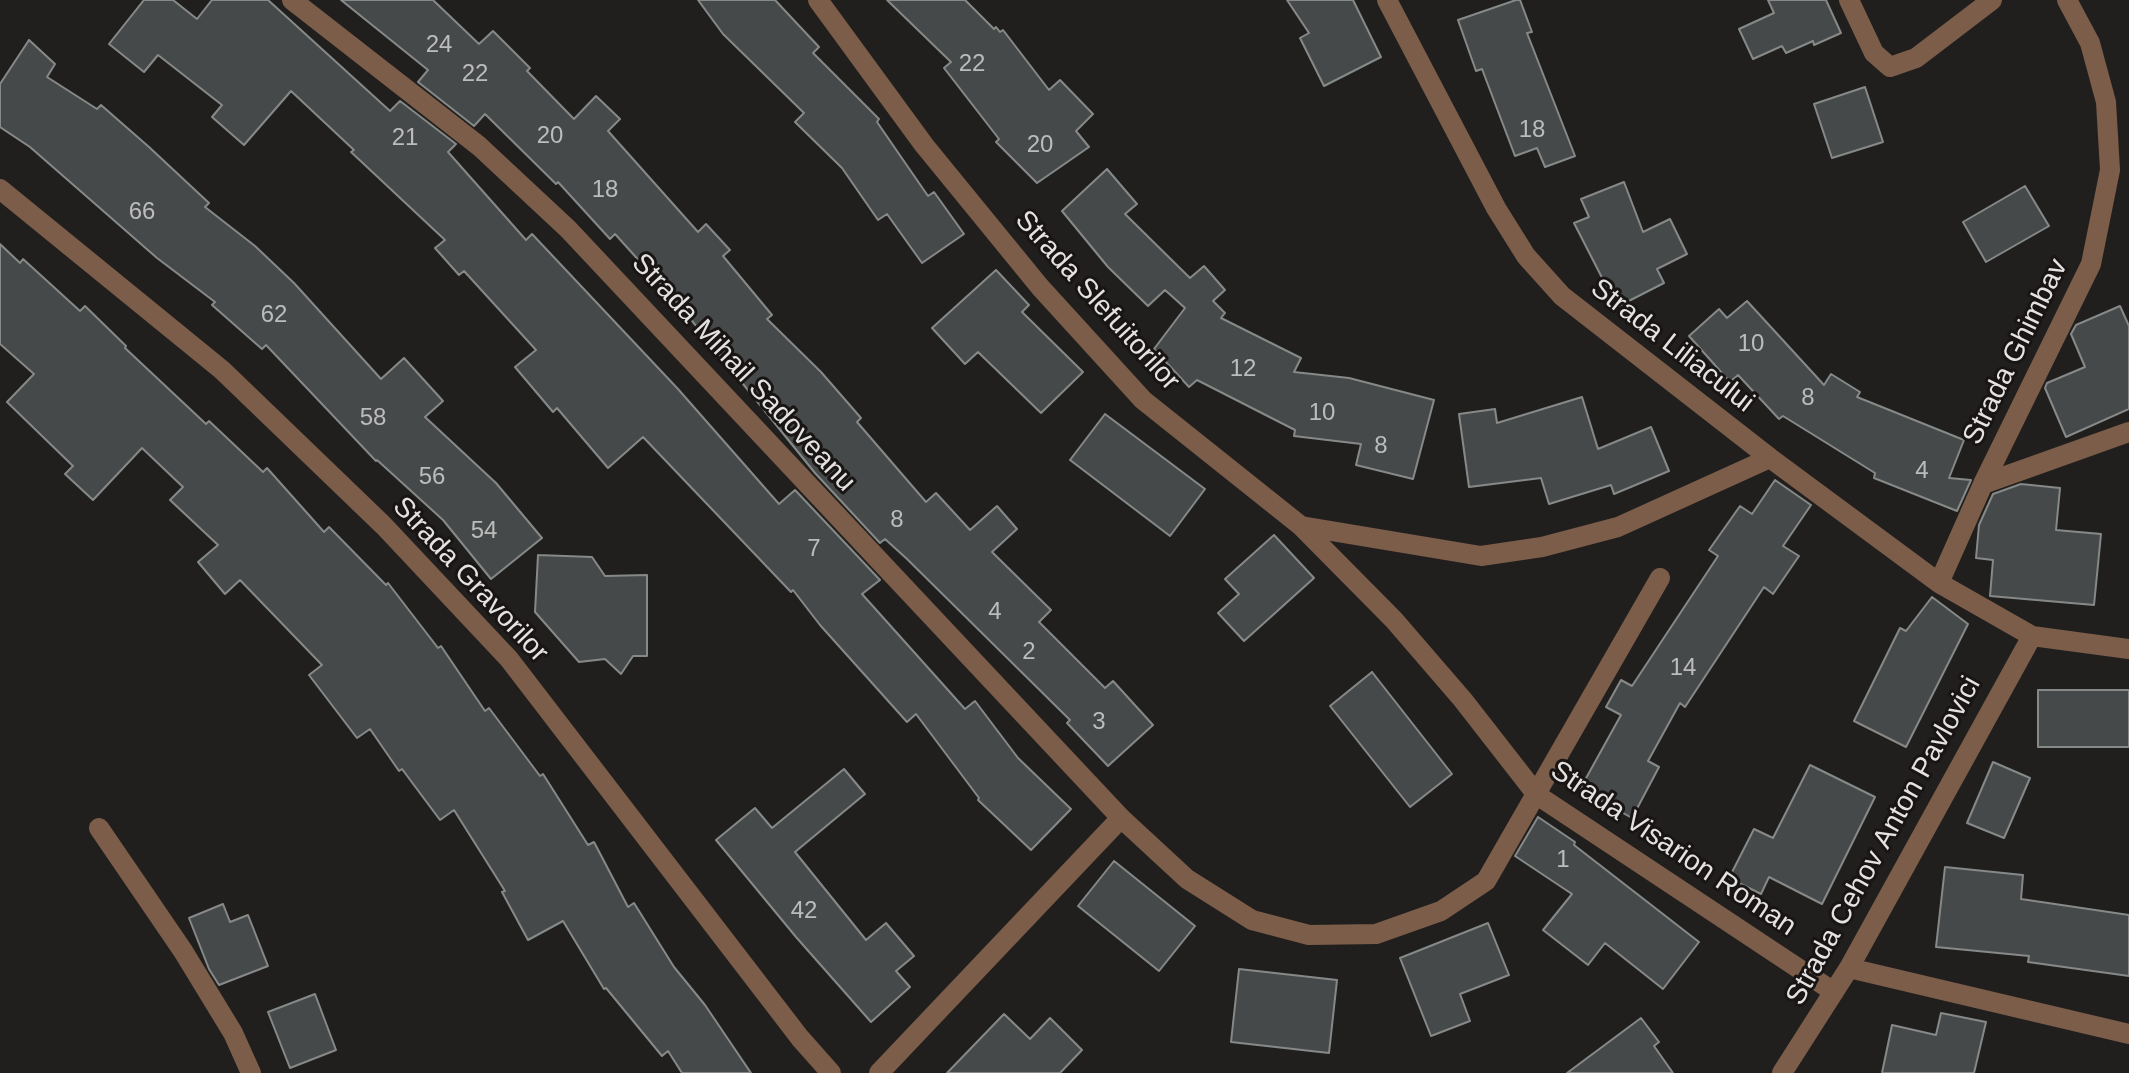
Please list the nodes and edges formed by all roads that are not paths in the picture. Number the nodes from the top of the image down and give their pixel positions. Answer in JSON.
{"nodes":[{"id":1,"x":292,"y":0,"type":"edge"},
{"id":2,"x":818,"y":0,"type":"edge"},
{"id":3,"x":1387,"y":0,"type":"edge"},
{"id":4,"x":1849,"y":0,"type":"edge"},
{"id":5,"x":1992,"y":0,"type":"edge"},
{"id":6,"x":2067,"y":0,"type":"edge"},
{"id":7,"x":0,"y":189,"type":"edge"},
{"id":8,"x":2129,"y":432,"type":"edge"},
{"id":9,"x":1770,"y":458,"type":"junction"},
{"id":10,"x":1983,"y":484,"type":"junction"},
{"id":11,"x":1301,"y":526,"type":"junction"},
{"id":12,"x":1660,"y":578,"type":"dead end"},
{"id":13,"x":1939,"y":583,"type":"junction"},
{"id":14,"x":2032,"y":636,"type":"junction"},
{"id":15,"x":2129,"y":649,"type":"edge"},
{"id":16,"x":1537,"y":795,"type":"junction"},
{"id":17,"x":1121,"y":818,"type":"junction"},
{"id":18,"x":99,"y":828,"type":"dead end"},
{"id":19,"x":1849,"y":968,"type":"junction"},
{"id":20,"x":1834,"y":992,"type":"junction"},
{"id":21,"x":2129,"y":1034,"type":"edge"},
{"id":22,"x":251,"y":1073,"type":"edge"},
{"id":23,"x":831,"y":1073,"type":"edge"},
{"id":24,"x":879,"y":1073,"type":"edge"},
{"id":25,"x":1782,"y":1073,"type":"edge"}],
"edges":[{"from":1,"to":17,"type":"street","name":"Strada Mihail Sadoveanu"},
{"from":2,"to":11,"type":"street","name":"Strada Slefuitorilor"},
{"from":3,"to":9,"type":"street","name":"Strada Liliacului"},
{"from":4,"to":5,"type":"street"},
{"from":6,"to":10,"type":"street","name":"Strada Ghimbav"},
{"from":7,"to":23,"type":"street","name":"Strada Gravorilor"},
{"from":8,"to":10,"type":"street"},
{"from":9,"to":11,"type":"street","name":"Strada Slefuitorilor"},
{"from":9,"to":13,"type":"street","name":"Strada Liliacului"},
{"from":10,"to":13,"type":"street","name":"Strada Ghimbav"},
{"from":11,"to":16,"type":"street","name":"Strada Visarion Roman"},
{"from":12,"to":16,"type":"street","name":"Strada Mihail Sadoveanu"},
{"from":13,"to":14,"type":"street","name":"Strada Liliacului"},
{"from":14,"to":15,"type":"street"},
{"from":14,"to":19,"type":"street","name":"Strada Cehov Anton Pavlovici"},
{"from":16,"to":17,"type":"street","name":"Strada Mihail Sadoveanu"},
{"from":16,"to":20,"type":"street","name":"Strada Visarion Roman"},
{"from":17,"to":24,"type":"street"},
{"from":18,"to":22,"type":"street"},
{"from":19,"to":20,"type":"street","name":"Strada Cehov Anton Pavlovici"},
{"from":19,"to":21,"type":"street"},
{"from":20,"to":25,"type":"street","name":"Strada Cehov Anton Pavlovici"}]}
